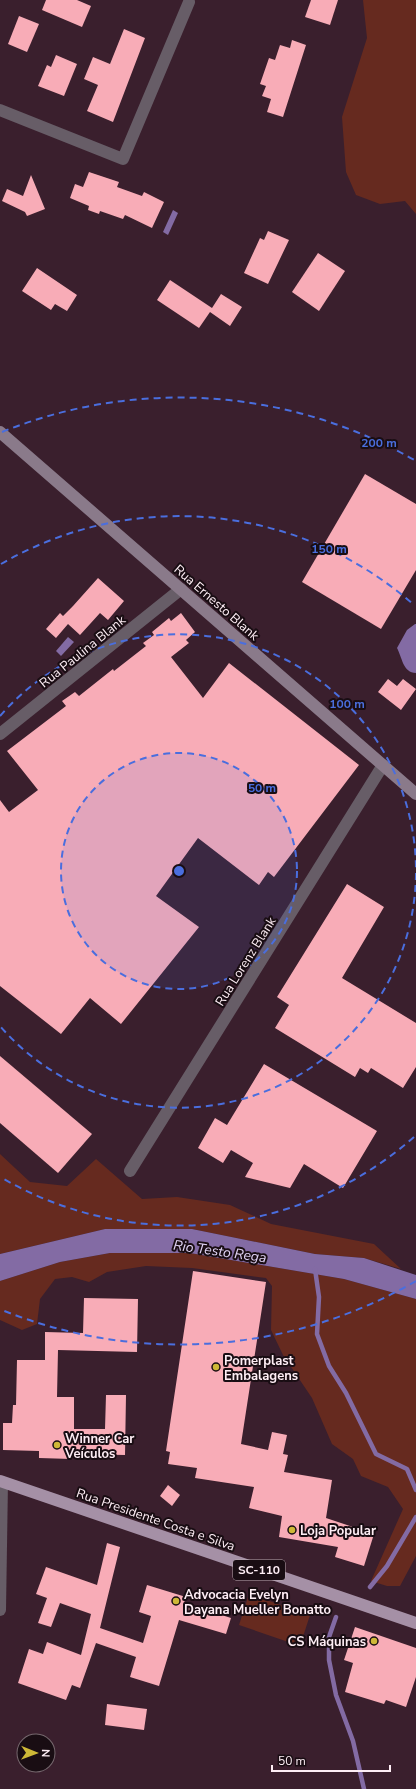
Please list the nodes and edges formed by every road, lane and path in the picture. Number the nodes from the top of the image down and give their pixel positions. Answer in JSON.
{"nodes":[{"id":1,"x":189,"y":2,"type":"dead end"},
{"id":2,"x":0,"y":110,"type":"edge"},
{"id":3,"x":0,"y":432,"type":"edge"},
{"id":4,"x":181,"y":589,"type":"junction"},
{"id":5,"x":0,"y":734,"type":"edge"},
{"id":6,"x":383,"y":766,"type":"junction"},
{"id":7,"x":416,"y":794,"type":"edge"},
{"id":8,"x":130,"y":1171,"type":"dead end"},
{"id":9,"x":1,"y":1481,"type":"edge"},
{"id":10,"x":0,"y":1610,"type":"edge"},
{"id":11,"x":416,"y":1623,"type":"edge"}],
"edges":[{"from":1,"to":2,"type":"street"},
{"from":3,"to":4,"type":"street","name":"Rua Ernesto Blank"},
{"from":4,"to":5,"type":"street","name":"Rua Paulina Blank"},
{"from":4,"to":6,"type":"street","name":"Rua Ernesto Blank"},
{"from":6,"to":7,"type":"street","name":"Rua Ernesto Blank"},
{"from":6,"to":8,"type":"street","name":"Rua Lorenz Blank"},
{"from":9,"to":10,"type":"street"},
{"from":9,"to":11,"type":"main road","name":"Rua Presidente Costa e Silva","number":"SC-110"}]}
